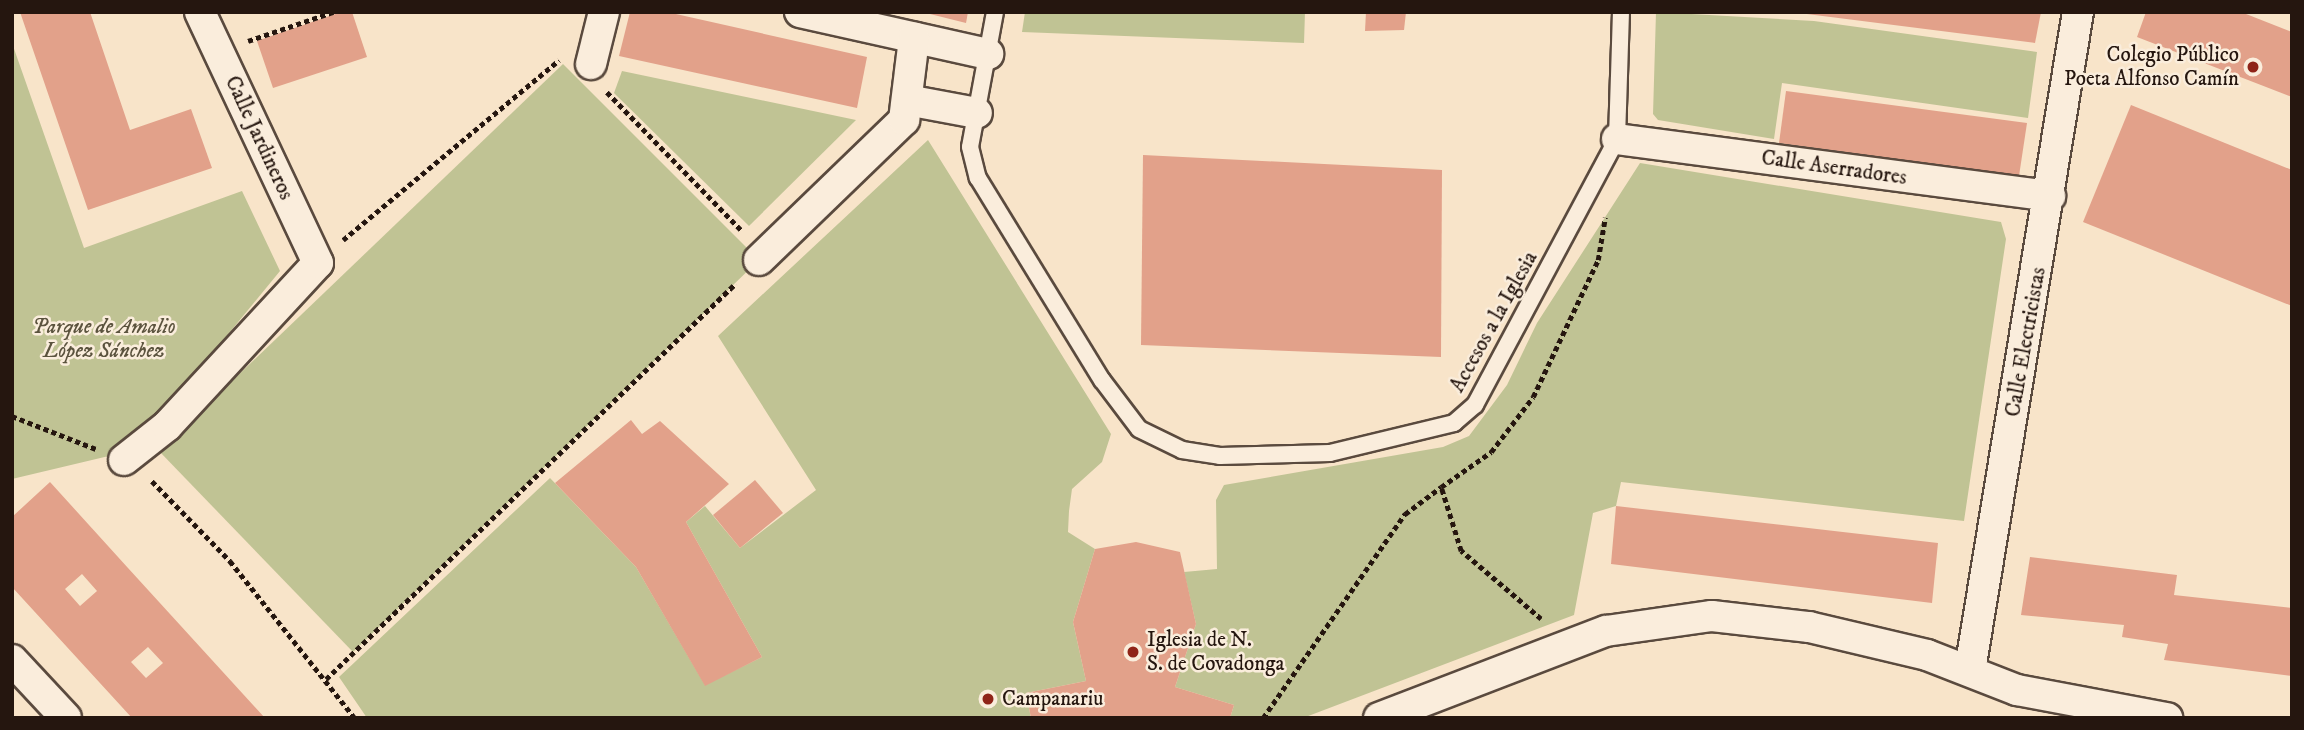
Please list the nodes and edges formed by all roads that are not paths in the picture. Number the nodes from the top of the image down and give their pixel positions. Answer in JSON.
{"nodes":[{"id":1,"x":200,"y":12,"type":"edge"},
{"id":2,"x":604,"y":12,"type":"edge"},
{"id":3,"x":800,"y":12,"type":"edge"},
{"id":4,"x":995,"y":12,"type":"edge"},
{"id":5,"x":1622,"y":12,"type":"edge"},
{"id":6,"x":2078,"y":12,"type":"edge"},
{"id":7,"x":914,"y":38,"type":"junction"},
{"id":8,"x":988,"y":54,"type":"junction"},
{"id":9,"x":591,"y":64,"type":"road end"},
{"id":10,"x":907,"y":100,"type":"junction"},
{"id":11,"x":976,"y":113,"type":"junction"},
{"id":12,"x":1617,"y":139,"type":"junction"},
{"id":13,"x":2050,"y":196,"type":"junction"},
{"id":14,"x":762,"y":258,"type":"road end"},
{"id":15,"x":124,"y":460,"type":"road end"},
{"id":16,"x":12,"y":660,"type":"edge"},
{"id":17,"x":1970,"y":670,"type":"junction"},
{"id":18,"x":66,"y":718,"type":"edge"},
{"id":19,"x":1379,"y":718,"type":"edge"},
{"id":20,"x":2167,"y":718,"type":"edge"}],
"edges":[{"from":1,"to":15,"type":"street","name":"Calle Jardineros"},
{"from":2,"to":9,"type":"street"},
{"from":3,"to":7,"type":"street"},
{"from":4,"to":8,"type":"lane","name":"Accesos a la Iglesia"},
{"from":5,"to":12,"type":"lane"},
{"from":6,"to":13,"type":"street","name":"Calle Electricistas"},
{"from":7,"to":8,"type":"street"},
{"from":7,"to":10,"type":"street"},
{"from":8,"to":11,"type":"lane","name":"Accesos a la Iglesia"},
{"from":10,"to":11,"type":"street"},
{"from":10,"to":14,"type":"street"},
{"from":11,"to":12,"type":"lane","name":"Accesos a la Iglesia"},
{"from":12,"to":13,"type":"street","name":"Calle Aserradores"},
{"from":13,"to":17,"type":"street","name":"Calle Electricistas"},
{"from":16,"to":18,"type":"street"},
{"from":17,"to":19,"type":"street"},
{"from":17,"to":20,"type":"street"}]}
